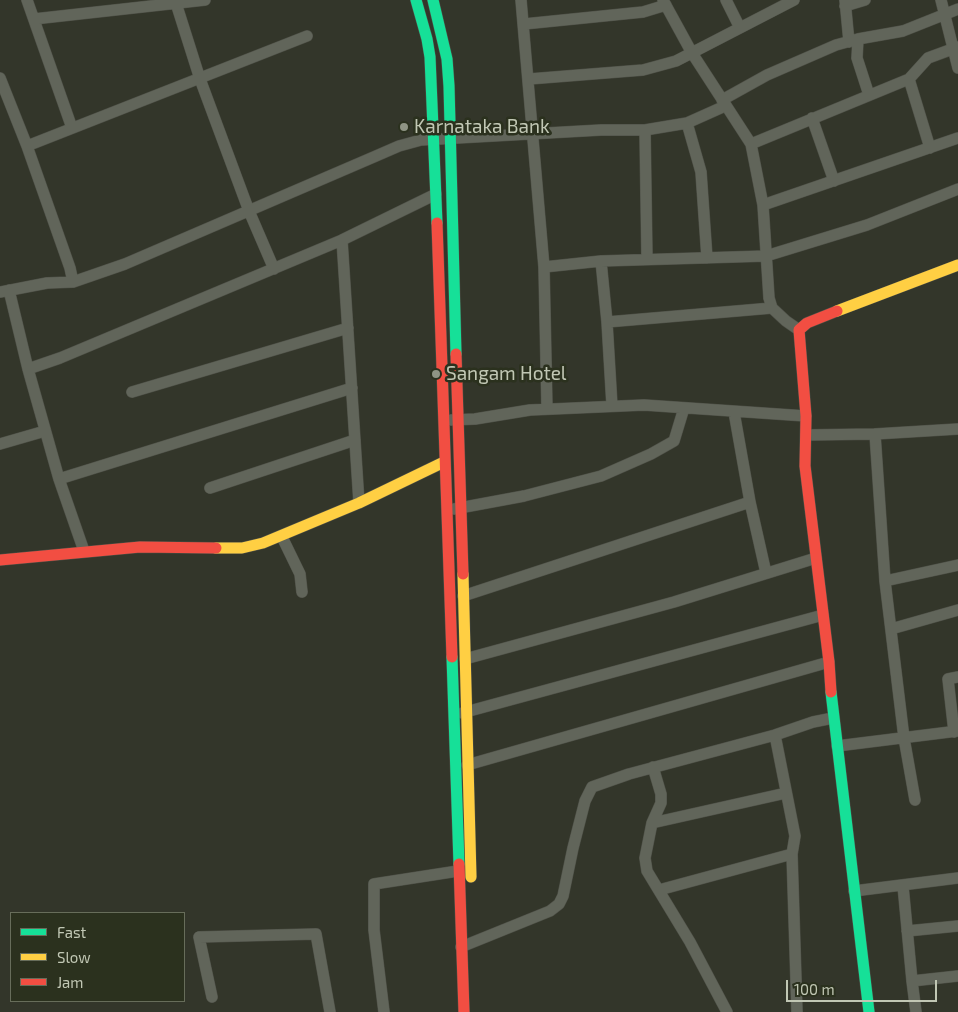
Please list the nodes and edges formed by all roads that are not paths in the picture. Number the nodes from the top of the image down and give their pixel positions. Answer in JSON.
{"nodes":[{"id":1,"x":27,"y":0,"type":"edge"},
{"id":2,"x":205,"y":0,"type":"edge"},
{"id":3,"x":416,"y":0,"type":"edge"},
{"id":4,"x":433,"y":0,"type":"edge"},
{"id":5,"x":521,"y":0,"type":"edge"},
{"id":6,"x":726,"y":0,"type":"edge"},
{"id":7,"x":794,"y":0,"type":"edge"},
{"id":8,"x":865,"y":0,"type":"edge"},
{"id":9,"x":941,"y":0,"type":"edge"},
{"id":10,"x":176,"y":2,"type":"edge"},
{"id":11,"x":664,"y":2,"type":"edge"},
{"id":12,"x":845,"y":3,"type":"edge"},
{"id":13,"x":958,"y":9,"type":"edge"},
{"id":14,"x":945,"y":15,"type":"junction"},
{"id":15,"x":34,"y":19,"type":"junction"},
{"id":16,"x":524,"y":24,"type":"junction"},
{"id":17,"x":740,"y":28,"type":"junction"},
{"id":18,"x":307,"y":36,"type":"dead end"},
{"id":19,"x":853,"y":40,"type":"junction"},
{"id":20,"x":956,"y":48,"type":"edge"},
{"id":21,"x":692,"y":52,"type":"junction"},
{"id":22,"x":958,"y":68,"type":"edge"},
{"id":23,"x":0,"y":78,"type":"edge"},
{"id":24,"x":909,"y":79,"type":"junction"},
{"id":25,"x":200,"y":80,"type":"junction"},
{"id":26,"x":529,"y":80,"type":"junction"},
{"id":27,"x":869,"y":94,"type":"junction"},
{"id":28,"x":724,"y":103,"type":"junction"},
{"id":29,"x":812,"y":118,"type":"junction"},
{"id":30,"x":687,"y":123,"type":"junction"},
{"id":31,"x":72,"y":128,"type":"junction"},
{"id":32,"x":645,"y":130,"type":"junction"},
{"id":33,"x":534,"y":133,"type":"junction"},
{"id":34,"x":958,"y":138,"type":"edge"},
{"id":35,"x":450,"y":139,"type":"junction"},
{"id":36,"x":434,"y":140,"type":"junction"},
{"id":37,"x":751,"y":144,"type":"junction"},
{"id":38,"x":26,"y":146,"type":"junction"},
{"id":39,"x":930,"y":148,"type":"junction"},
{"id":40,"x":834,"y":181,"type":"junction"},
{"id":41,"x":958,"y":189,"type":"edge"},
{"id":42,"x":436,"y":194,"type":"junction"},
{"id":43,"x":763,"y":205,"type":"junction"},
{"id":44,"x":249,"y":211,"type":"junction"},
{"id":45,"x":342,"y":240,"type":"junction"},
{"id":46,"x":766,"y":256,"type":"junction"},
{"id":47,"x":708,"y":258,"type":"junction"},
{"id":48,"x":647,"y":259,"type":"junction"},
{"id":49,"x":601,"y":261,"type":"junction"},
{"id":50,"x":958,"y":265,"type":"edge"},
{"id":51,"x":544,"y":267,"type":"junction"},
{"id":52,"x":274,"y":269,"type":"junction"},
{"id":53,"x":73,"y":282,"type":"junction"},
{"id":54,"x":4,"y":291,"type":"edge"},
{"id":55,"x":772,"y":308,"type":"junction"},
{"id":56,"x":607,"y":322,"type":"junction"},
{"id":57,"x":348,"y":328,"type":"junction"},
{"id":58,"x":799,"y":330,"type":"junction"},
{"id":59,"x":28,"y":369,"type":"junction"},
{"id":60,"x":352,"y":388,"type":"junction"},
{"id":61,"x":132,"y":392,"type":"dead end"},
{"id":62,"x":612,"y":406,"type":"junction"},
{"id":63,"x":684,"y":408,"type":"junction"},
{"id":64,"x":547,"y":409,"type":"junction"},
{"id":65,"x":734,"y":412,"type":"junction"},
{"id":66,"x":806,"y":416,"type":"junction"},
{"id":67,"x":458,"y":420,"type":"junction"},
{"id":68,"x":443,"y":421,"type":"junction"},
{"id":69,"x":958,"y":429,"type":"edge"},
{"id":70,"x":45,"y":432,"type":"junction"},
{"id":71,"x":876,"y":434,"type":"junction"},
{"id":72,"x":806,"y":435,"type":"junction"},
{"id":73,"x":355,"y":440,"type":"junction"},
{"id":74,"x":0,"y":444,"type":"edge"},
{"id":75,"x":444,"y":462,"type":"junction"},
{"id":76,"x":59,"y":479,"type":"junction"},
{"id":77,"x":210,"y":488,"type":"dead end"},
{"id":78,"x":750,"y":502,"type":"junction"},
{"id":79,"x":359,"y":503,"type":"junction"},
{"id":80,"x":460,"y":508,"type":"junction"},
{"id":81,"x":446,"y":510,"type":"junction"},
{"id":82,"x":282,"y":537,"type":"junction"},
{"id":83,"x":84,"y":551,"type":"junction"},
{"id":84,"x":816,"y":558,"type":"junction"},
{"id":85,"x":0,"y":560,"type":"edge"},
{"id":86,"x":958,"y":565,"type":"edge"},
{"id":87,"x":766,"y":573,"type":"junction"},
{"id":88,"x":885,"y":581,"type":"junction"},
{"id":89,"x":302,"y":592,"type":"dead end"},
{"id":90,"x":463,"y":596,"type":"junction"},
{"id":91,"x":958,"y":610,"type":"edge"},
{"id":92,"x":823,"y":615,"type":"junction"},
{"id":93,"x":892,"y":629,"type":"junction"},
{"id":94,"x":465,"y":659,"type":"junction"},
{"id":95,"x":829,"y":662,"type":"junction"},
{"id":96,"x":958,"y":677,"type":"edge"},
{"id":97,"x":466,"y":712,"type":"junction"},
{"id":98,"x":453,"y":716,"type":"junction"},
{"id":99,"x":833,"y":718,"type":"junction"},
{"id":100,"x":956,"y":732,"type":"edge"},
{"id":101,"x":775,"y":735,"type":"junction"},
{"id":102,"x":904,"y":738,"type":"junction"},
{"id":103,"x":837,"y":746,"type":"junction"},
{"id":104,"x":468,"y":765,"type":"junction"},
{"id":105,"x":654,"y":767,"type":"junction"},
{"id":106,"x":786,"y":793,"type":"junction"},
{"id":107,"x":915,"y":800,"type":"dead end"},
{"id":108,"x":652,"y":823,"type":"junction"},
{"id":109,"x":792,"y":854,"type":"junction"},
{"id":110,"x":458,"y":870,"type":"junction"},
{"id":111,"x":958,"y":878,"type":"edge"},
{"id":112,"x":904,"y":886,"type":"junction"},
{"id":113,"x":459,"y":890,"type":"junction"},
{"id":114,"x":471,"y":890,"type":"junction"},
{"id":115,"x":658,"y":890,"type":"junction"},
{"id":116,"x":854,"y":891,"type":"junction"},
{"id":117,"x":958,"y":926,"type":"edge"},
{"id":118,"x":907,"y":931,"type":"junction"},
{"id":119,"x":472,"y":942,"type":"junction"},
{"id":120,"x":461,"y":947,"type":"junction"},
{"id":121,"x":958,"y":976,"type":"edge"},
{"id":122,"x":912,"y":981,"type":"junction"},
{"id":123,"x":212,"y":997,"type":"dead end"},
{"id":124,"x":330,"y":1012,"type":"edge"},
{"id":125,"x":384,"y":1012,"type":"edge"},
{"id":126,"x":464,"y":1012,"type":"edge"},
{"id":127,"x":474,"y":1012,"type":"edge"},
{"id":128,"x":727,"y":1012,"type":"edge"},
{"id":129,"x":797,"y":1012,"type":"edge"},
{"id":130,"x":869,"y":1012,"type":"edge"},
{"id":131,"x":916,"y":1012,"type":"edge"}],
"edges":[{"from":1,"to":15,"type":"street"},
{"from":2,"to":10,"type":"street"},
{"from":3,"to":36,"type":"main road"},
{"from":4,"to":35,"type":"main road"},
{"from":5,"to":16,"type":"street"},
{"from":6,"to":17,"type":"street"},
{"from":7,"to":17,"type":"street"},
{"from":8,"to":12,"type":"street"},
{"from":9,"to":14,"type":"street"},
{"from":10,"to":15,"type":"street"},
{"from":10,"to":25,"type":"street"},
{"from":11,"to":16,"type":"street"},
{"from":11,"to":21,"type":"street"},
{"from":12,"to":19,"type":"street"},
{"from":13,"to":14,"type":"street"},
{"from":14,"to":19,"type":"street"},
{"from":14,"to":20,"type":"street"},
{"from":15,"to":31,"type":"street"},
{"from":16,"to":26,"type":"street"},
{"from":17,"to":21,"type":"street"},
{"from":18,"to":25,"type":"street"},
{"from":19,"to":27,"type":"street"},
{"from":19,"to":28,"type":"street"},
{"from":20,"to":22,"type":"street"},
{"from":20,"to":24,"type":"street"},
{"from":21,"to":26,"type":"street"},
{"from":21,"to":28,"type":"street"},
{"from":23,"to":38,"type":"street"},
{"from":24,"to":27,"type":"street"},
{"from":24,"to":39,"type":"street"},
{"from":25,"to":31,"type":"street"},
{"from":25,"to":44,"type":"street"},
{"from":26,"to":33,"type":"street"},
{"from":27,"to":29,"type":"street"},
{"from":28,"to":30,"type":"street"},
{"from":28,"to":37,"type":"street"},
{"from":29,"to":37,"type":"street"},
{"from":29,"to":40,"type":"street"},
{"from":30,"to":32,"type":"street"},
{"from":30,"to":47,"type":"street"},
{"from":31,"to":38,"type":"street"},
{"from":32,"to":33,"type":"street"},
{"from":32,"to":48,"type":"street"},
{"from":33,"to":35,"type":"street"},
{"from":33,"to":51,"type":"street"},
{"from":34,"to":39,"type":"street"},
{"from":35,"to":36,"type":"street"},
{"from":35,"to":67,"type":"main road"},
{"from":36,"to":42,"type":"main road"},
{"from":36,"to":44,"type":"street"},
{"from":37,"to":43,"type":"street"},
{"from":38,"to":53,"type":"street"},
{"from":39,"to":40,"type":"street"},
{"from":40,"to":43,"type":"street"},
{"from":41,"to":46,"type":"street"},
{"from":42,"to":45,"type":"street"},
{"from":42,"to":68,"type":"main road"},
{"from":43,"to":46,"type":"street"},
{"from":44,"to":52,"type":"street"},
{"from":44,"to":53,"type":"street"},
{"from":45,"to":52,"type":"street"},
{"from":45,"to":57,"type":"street"},
{"from":46,"to":47,"type":"street"},
{"from":46,"to":55,"type":"street"},
{"from":47,"to":48,"type":"street"},
{"from":48,"to":49,"type":"street"},
{"from":49,"to":51,"type":"street"},
{"from":49,"to":56,"type":"street"},
{"from":50,"to":58,"type":"main road"},
{"from":51,"to":64,"type":"street"},
{"from":52,"to":59,"type":"street"},
{"from":53,"to":54,"type":"street"},
{"from":54,"to":59,"type":"street"},
{"from":55,"to":56,"type":"street"},
{"from":55,"to":58,"type":"street"},
{"from":56,"to":62,"type":"street"},
{"from":57,"to":60,"type":"street"},
{"from":57,"to":61,"type":"street"},
{"from":58,"to":66,"type":"main road"},
{"from":59,"to":70,"type":"street"},
{"from":60,"to":73,"type":"street"},
{"from":60,"to":76,"type":"street"},
{"from":62,"to":63,"type":"street"},
{"from":62,"to":64,"type":"street"},
{"from":63,"to":65,"type":"street"},
{"from":63,"to":80,"type":"street"},
{"from":64,"to":67,"type":"street"},
{"from":65,"to":66,"type":"street"},
{"from":65,"to":78,"type":"street"},
{"from":66,"to":72,"type":"main road"},
{"from":67,"to":68,"type":"street"},
{"from":67,"to":80,"type":"main road"},
{"from":68,"to":75,"type":"main road"},
{"from":69,"to":71,"type":"street"},
{"from":70,"to":74,"type":"street"},
{"from":70,"to":76,"type":"street"},
{"from":71,"to":72,"type":"street"},
{"from":71,"to":88,"type":"street"},
{"from":72,"to":84,"type":"main road"},
{"from":73,"to":77,"type":"street"},
{"from":73,"to":79,"type":"street"},
{"from":75,"to":79,"type":"main road"},
{"from":75,"to":81,"type":"main road"},
{"from":76,"to":83,"type":"street"},
{"from":78,"to":87,"type":"street"},
{"from":78,"to":90,"type":"street"},
{"from":79,"to":82,"type":"main road"},
{"from":80,"to":81,"type":"street"},
{"from":80,"to":90,"type":"main road"},
{"from":81,"to":98,"type":"main road"},
{"from":82,"to":83,"type":"main road"},
{"from":82,"to":89,"type":"street"},
{"from":83,"to":85,"type":"main road"},
{"from":84,"to":87,"type":"street"},
{"from":84,"to":92,"type":"main road"},
{"from":86,"to":88,"type":"street"},
{"from":87,"to":94,"type":"street"},
{"from":88,"to":93,"type":"street"},
{"from":90,"to":94,"type":"main road"},
{"from":91,"to":93,"type":"street"},
{"from":92,"to":95,"type":"main road"},
{"from":92,"to":97,"type":"street"},
{"from":93,"to":102,"type":"street"},
{"from":94,"to":97,"type":"main road"},
{"from":95,"to":99,"type":"main road"},
{"from":95,"to":104,"type":"street"},
{"from":96,"to":100,"type":"street"},
{"from":97,"to":98,"type":"street"},
{"from":97,"to":104,"type":"main road"},
{"from":98,"to":110,"type":"main road"},
{"from":99,"to":101,"type":"street"},
{"from":99,"to":103,"type":"main road"},
{"from":100,"to":102,"type":"street"},
{"from":101,"to":105,"type":"street"},
{"from":101,"to":106,"type":"street"},
{"from":102,"to":103,"type":"street"},
{"from":102,"to":107,"type":"street"},
{"from":103,"to":116,"type":"main road"},
{"from":104,"to":114,"type":"main road"},
{"from":105,"to":108,"type":"street"},
{"from":105,"to":119,"type":"street"},
{"from":106,"to":108,"type":"street"},
{"from":106,"to":109,"type":"street"},
{"from":108,"to":115,"type":"street"},
{"from":109,"to":115,"type":"street"},
{"from":109,"to":129,"type":"street"},
{"from":110,"to":113,"type":"main road"},
{"from":110,"to":125,"type":"street"},
{"from":111,"to":112,"type":"street"},
{"from":112,"to":116,"type":"street"},
{"from":112,"to":118,"type":"street"},
{"from":113,"to":114,"type":"main road"},
{"from":113,"to":120,"type":"main road"},
{"from":114,"to":119,"type":"main road"},
{"from":115,"to":128,"type":"street"},
{"from":116,"to":130,"type":"main road"},
{"from":117,"to":118,"type":"street"},
{"from":118,"to":122,"type":"street"},
{"from":119,"to":120,"type":"street"},
{"from":119,"to":127,"type":"main road"},
{"from":120,"to":126,"type":"main road"},
{"from":121,"to":122,"type":"street"},
{"from":122,"to":131,"type":"street"},
{"from":123,"to":124,"type":"street"}]}
